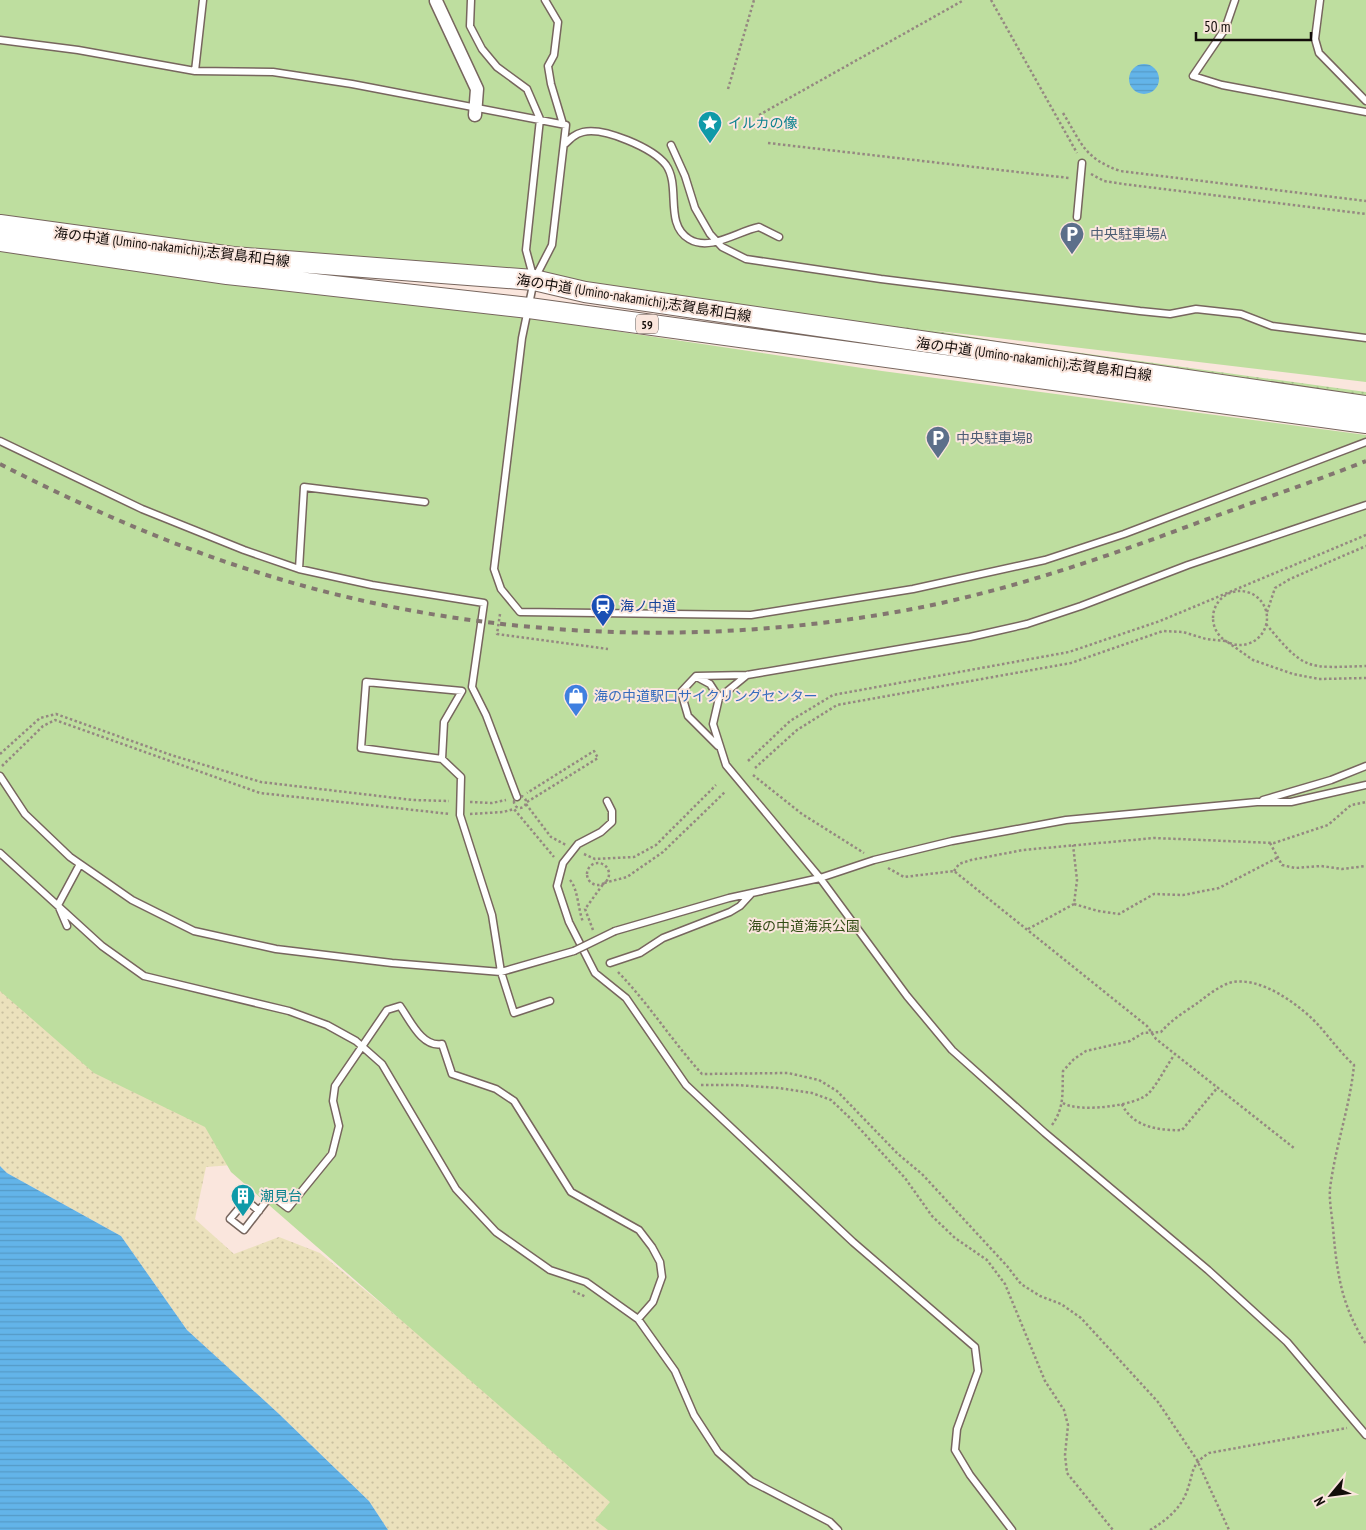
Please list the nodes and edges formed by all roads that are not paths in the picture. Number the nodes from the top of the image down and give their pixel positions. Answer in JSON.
{"nodes":[{"id":1,"x":203,"y":0,"type":"edge"},
{"id":2,"x":471,"y":0,"type":"edge"},
{"id":3,"x":545,"y":0,"type":"edge"},
{"id":4,"x":1235,"y":0,"type":"edge"},
{"id":5,"x":1320,"y":0,"type":"edge"},
{"id":6,"x":436,"y":1,"type":"edge"},
{"id":7,"x":0,"y":40,"type":"edge"},
{"id":8,"x":195,"y":71,"type":"junction"},
{"id":9,"x":1366,"y":101,"type":"edge"},
{"id":10,"x":475,"y":112,"type":"junction"},
{"id":11,"x":1366,"y":112,"type":"edge"},
{"id":12,"x":540,"y":119,"type":"junction"},
{"id":13,"x":565,"y":125,"type":"junction"},
{"id":14,"x":565,"y":144,"type":"junction"},
{"id":15,"x":671,"y":145,"type":"dead end"},
{"id":16,"x":1082,"y":163,"type":"road end"},
{"id":17,"x":1077,"y":217,"type":"dead end"},
{"id":18,"x":0,"y":225,"type":"edge"},
{"id":19,"x":779,"y":236,"type":"dead end"},
{"id":20,"x":0,"y":241,"type":"edge"},
{"id":21,"x":716,"y":241,"type":"junction"},
{"id":22,"x":534,"y":280,"type":"junction"},
{"id":23,"x":529,"y":308,"type":"junction"},
{"id":24,"x":1366,"y":338,"type":"edge"},
{"id":25,"x":1294,"y":404,"type":"junction"},
{"id":26,"x":1366,"y":406,"type":"edge"},
{"id":27,"x":1366,"y":423,"type":"edge"},
{"id":28,"x":0,"y":441,"type":"edge"},
{"id":29,"x":1366,"y":442,"type":"edge"},
{"id":30,"x":425,"y":502,"type":"dead end"},
{"id":31,"x":1366,"y":505,"type":"edge"},
{"id":32,"x":299,"y":569,"type":"junction"},
{"id":33,"x":748,"y":675,"type":"junction"},
{"id":34,"x":696,"y":676,"type":"junction"},
{"id":35,"x":472,"y":687,"type":"junction"},
{"id":36,"x":462,"y":691,"type":"junction"},
{"id":37,"x":719,"y":698,"type":"junction"},
{"id":38,"x":718,"y":746,"type":"junction"},
{"id":39,"x":442,"y":759,"type":"junction"},
{"id":40,"x":1366,"y":766,"type":"edge"},
{"id":41,"x":0,"y":776,"type":"edge"},
{"id":42,"x":1366,"y":785,"type":"edge"},
{"id":43,"x":518,"y":797,"type":"road end"},
{"id":44,"x":607,"y":801,"type":"dead end"},
{"id":45,"x":1257,"y":802,"type":"junction"},
{"id":46,"x":0,"y":853,"type":"edge"},
{"id":47,"x":80,"y":864,"type":"junction"},
{"id":48,"x":820,"y":878,"type":"junction"},
{"id":49,"x":751,"y":893,"type":"junction"},
{"id":50,"x":58,"y":905,"type":"junction"},
{"id":51,"x":67,"y":926,"type":"dead end"},
{"id":52,"x":610,"y":963,"type":"road end"},
{"id":53,"x":501,"y":972,"type":"junction"},
{"id":54,"x":550,"y":1001,"type":"dead end"},
{"id":55,"x":363,"y":1047,"type":"junction"},
{"id":56,"x":259,"y":1211,"type":"junction"},
{"id":57,"x":638,"y":1319,"type":"junction"},
{"id":58,"x":1366,"y":1436,"type":"edge"},
{"id":59,"x":838,"y":1530,"type":"edge"},
{"id":60,"x":1012,"y":1530,"type":"edge"}],
"edges":[{"from":1,"to":8,"type":"lane"},
{"from":2,"to":12,"type":"lane"},
{"from":3,"to":13,"type":"lane"},
{"from":4,"to":11,"type":"lane"},
{"from":5,"to":9,"type":"lane"},
{"from":6,"to":10,"type":"street"},
{"from":7,"to":8,"type":"lane"},
{"from":8,"to":10,"type":"lane"},
{"from":10,"to":12,"type":"lane"},
{"from":12,"to":13,"type":"lane"},
{"from":12,"to":22,"type":"lane"},
{"from":13,"to":14,"type":"lane"},
{"from":14,"to":21,"type":"lane"},
{"from":14,"to":22,"type":"lane"},
{"from":15,"to":21,"type":"lane"},
{"from":16,"to":17,"type":"lane"},
{"from":18,"to":22,"type":"main road","name":"海の中道 (Umino-nakamichi);志賀島和白線","number":"59"},
{"from":19,"to":21,"type":"lane"},
{"from":20,"to":23,"type":"main road","name":"海の中道 (Umino-nakamichi);志賀島和白線","number":"59"},
{"from":21,"to":24,"type":"lane"},
{"from":22,"to":23,"type":"lane"},
{"from":22,"to":25,"type":"main road","name":"海の中道 (Umino-nakamichi);志賀島和白線","number":"59"},
{"from":23,"to":25,"type":"main road","name":"海の中道 (Umino-nakamichi);志賀島和白線","number":"59"},
{"from":23,"to":29,"type":"lane"},
{"from":25,"to":26,"type":"main road","number":"59"},
{"from":25,"to":27,"type":"main road","number":"59"},
{"from":28,"to":32,"type":"lane"},
{"from":30,"to":32,"type":"lane"},
{"from":31,"to":33,"type":"lane"},
{"from":32,"to":35,"type":"lane"},
{"from":33,"to":34,"type":"lane"},
{"from":33,"to":37,"type":"lane"},
{"from":34,"to":37,"type":"lane"},
{"from":34,"to":38,"type":"lane"},
{"from":35,"to":36,"type":"lane"},
{"from":35,"to":43,"type":"lane"},
{"from":36,"to":39,"type":"lane"},
{"from":36,"to":39,"type":"lane"},
{"from":37,"to":38,"type":"lane"},
{"from":38,"to":48,"type":"lane"},
{"from":39,"to":53,"type":"lane"},
{"from":40,"to":45,"type":"lane"},
{"from":41,"to":47,"type":"lane"},
{"from":42,"to":45,"type":"lane"},
{"from":44,"to":60,"type":"lane"},
{"from":45,"to":48,"type":"lane"},
{"from":46,"to":50,"type":"lane"},
{"from":47,"to":50,"type":"lane"},
{"from":47,"to":53,"type":"lane"},
{"from":48,"to":49,"type":"lane"},
{"from":48,"to":58,"type":"lane"},
{"from":49,"to":52,"type":"lane"},
{"from":49,"to":53,"type":"lane","bridge":true},
{"from":50,"to":51,"type":"lane"},
{"from":50,"to":55,"type":"lane"},
{"from":53,"to":54,"type":"lane"},
{"from":55,"to":56,"type":"lane"},
{"from":55,"to":57,"type":"lane"},
{"from":55,"to":57,"type":"lane"},
{"from":56,"to":56,"type":"lane"},
{"from":57,"to":59,"type":"lane"}]}
